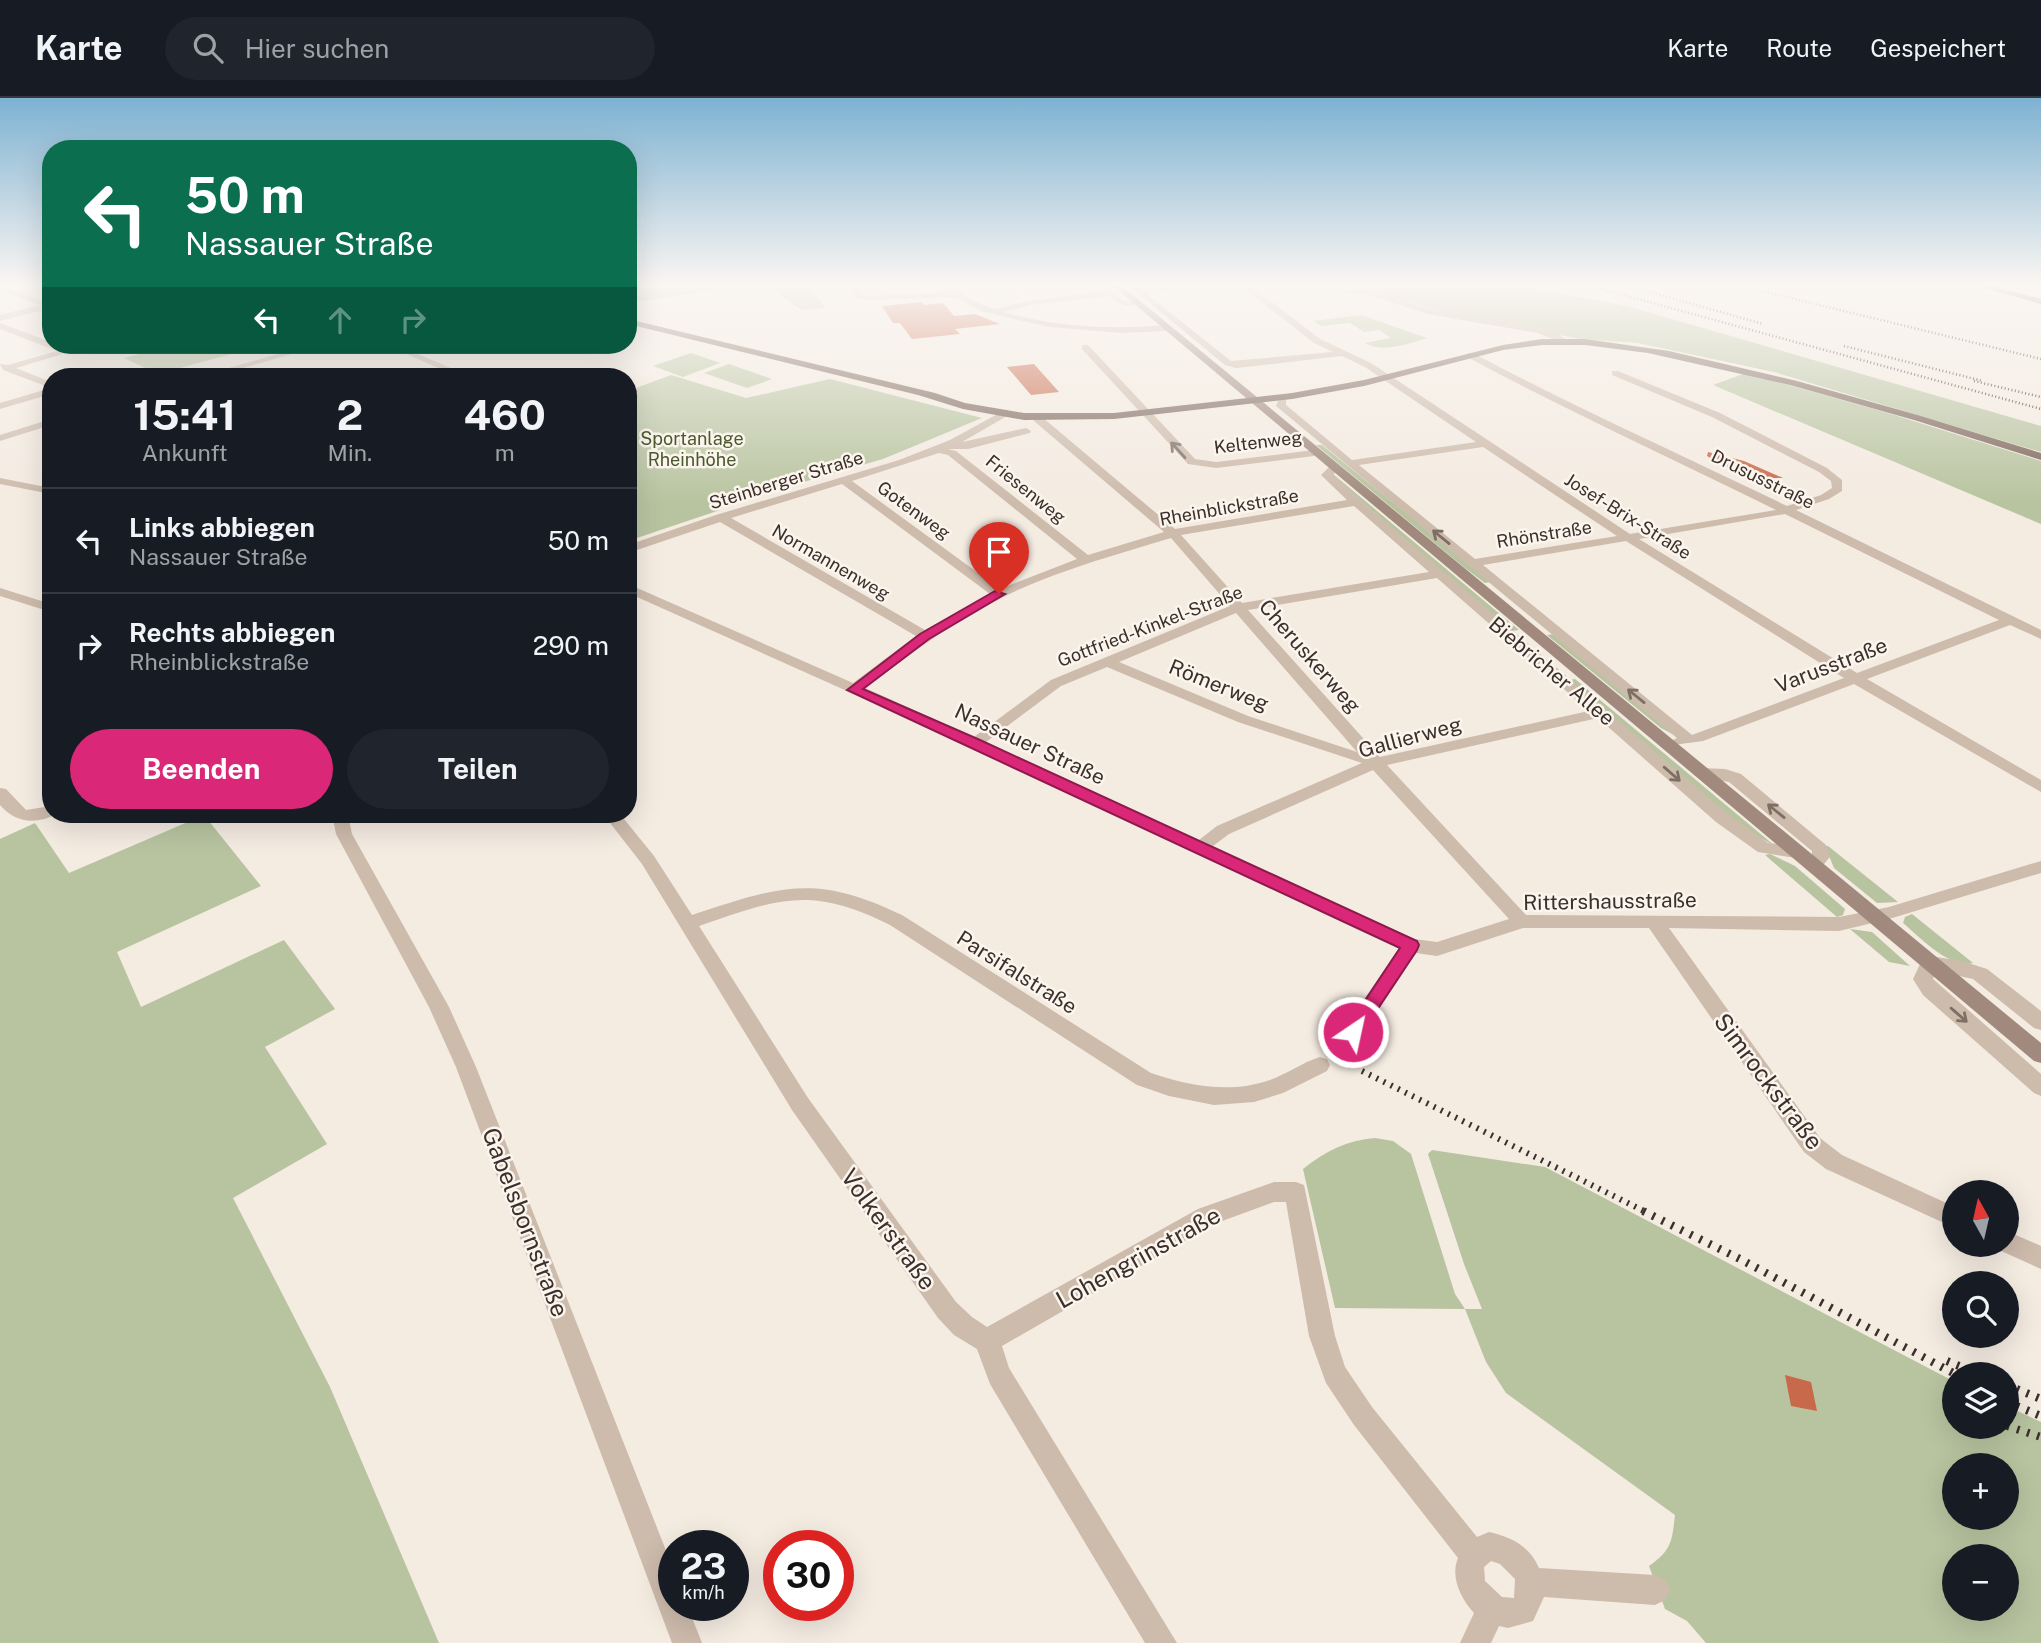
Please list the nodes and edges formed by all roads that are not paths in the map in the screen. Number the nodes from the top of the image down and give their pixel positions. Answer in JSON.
{"nodes":[{"id":1,"x":36,"y":358,"type":"edge"},
{"id":2,"x":271,"y":358,"type":"edge"},
{"id":3,"x":421,"y":358,"type":"edge"},
{"id":4,"x":779,"y":358,"type":"edge"},
{"id":5,"x":1095,"y":358,"type":"edge"},
{"id":6,"x":1223,"y":358,"type":"edge"},
{"id":7,"x":1291,"y":358,"type":"edge"},
{"id":8,"x":1354,"y":358,"type":"edge"},
{"id":9,"x":1459,"y":358,"type":"edge"},
{"id":10,"x":1476,"y":358,"type":"edge"},
{"id":11,"x":1685,"y":358,"type":"edge"},
{"id":12,"x":1203,"y":359,"type":"edge"},
{"id":13,"x":2,"y":366,"type":"edge"},
{"id":14,"x":235,"y":368,"type":"edge"},
{"id":15,"x":445,"y":368,"type":"edge"},
{"id":16,"x":1615,"y":373,"type":"dead end"},
{"id":17,"x":1387,"y":378,"type":"junction"},
{"id":18,"x":1375,"y":380,"type":"junction"},
{"id":19,"x":42,"y":381,"type":"edge"},
{"id":20,"x":42,"y":394,"type":"edge"},
{"id":21,"x":1283,"y":398,"type":"junction"},
{"id":22,"x":1251,"y":400,"type":"junction"},
{"id":23,"x":0,"y":406,"type":"edge"},
{"id":24,"x":1144,"y":412,"type":"junction"},
{"id":25,"x":1003,"y":414,"type":"junction"},
{"id":26,"x":1038,"y":419,"type":"junction"},
{"id":27,"x":1065,"y":420,"type":"junction"},
{"id":28,"x":1275,"y":421,"type":"junction"},
{"id":29,"x":42,"y":425,"type":"edge"},
{"id":30,"x":1306,"y":427,"type":"junction"},
{"id":31,"x":1026,"y":431,"type":"dead end"},
{"id":32,"x":1053,"y":432,"type":"junction"},
{"id":33,"x":0,"y":438,"type":"edge"},
{"id":34,"x":1484,"y":444,"type":"junction"},
{"id":35,"x":947,"y":447,"type":"junction"},
{"id":36,"x":1314,"y":453,"type":"junction"},
{"id":37,"x":2041,"y":457,"type":"edge"},
{"id":38,"x":1351,"y":463,"type":"junction"},
{"id":39,"x":1334,"y":468,"type":"junction"},
{"id":40,"x":842,"y":480,"type":"junction"},
{"id":41,"x":0,"y":481,"type":"edge"},
{"id":42,"x":42,"y":489,"type":"edge"},
{"id":43,"x":1356,"y":502,"type":"junction"},
{"id":44,"x":1786,"y":511,"type":"junction"},
{"id":45,"x":720,"y":517,"type":"junction"},
{"id":46,"x":1173,"y":533,"type":"junction"},
{"id":47,"x":1630,"y":538,"type":"junction"},
{"id":48,"x":637,"y":546,"type":"edge"},
{"id":49,"x":1086,"y":560,"type":"junction"},
{"id":50,"x":1473,"y":563,"type":"junction"},
{"id":51,"x":1439,"y":574,"type":"junction"},
{"id":52,"x":0,"y":592,"type":"edge"},
{"id":53,"x":637,"y":592,"type":"edge"},
{"id":54,"x":999,"y":594,"type":"junction"},
{"id":55,"x":42,"y":605,"type":"edge"},
{"id":56,"x":1240,"y":607,"type":"junction"},
{"id":57,"x":2010,"y":620,"type":"junction"},
{"id":58,"x":2041,"y":635,"type":"edge"},
{"id":59,"x":925,"y":636,"type":"junction"},
{"id":60,"x":1105,"y":661,"type":"junction"},
{"id":61,"x":1853,"y":679,"type":"junction"},
{"id":62,"x":853,"y":690,"type":"junction"},
{"id":63,"x":1602,"y":713,"type":"junction"},
{"id":64,"x":1347,"y":730,"type":"junction"},
{"id":65,"x":1689,"y":740,"type":"junction"},
{"id":66,"x":975,"y":743,"type":"junction"},
{"id":67,"x":1667,"y":744,"type":"junction"},
{"id":68,"x":1319,"y":745,"type":"junction"},
{"id":69,"x":1376,"y":763,"type":"junction"},
{"id":70,"x":1701,"y":773,"type":"junction"},
{"id":71,"x":2041,"y":787,"type":"edge"},
{"id":72,"x":0,"y":793,"type":"edge"},
{"id":73,"x":42,"y":813,"type":"edge"},
{"id":74,"x":342,"y":823,"type":"edge"},
{"id":75,"x":618,"y":823,"type":"edge"},
{"id":76,"x":1201,"y":847,"type":"junction"},
{"id":77,"x":1796,"y":852,"type":"junction"},
{"id":78,"x":1813,"y":866,"type":"junction"},
{"id":79,"x":2041,"y":867,"type":"edge"},
{"id":80,"x":1875,"y":917,"type":"junction"},
{"id":81,"x":1522,"y":922,"type":"junction"},
{"id":82,"x":1655,"y":923,"type":"junction"},
{"id":83,"x":686,"y":924,"type":"junction"},
{"id":84,"x":1411,"y":945,"type":"junction"},
{"id":85,"x":1930,"y":963,"type":"junction"},
{"id":86,"x":2041,"y":1023,"type":"edge"},
{"id":87,"x":1353,"y":1032,"type":"dead end"},
{"id":88,"x":2041,"y":1055,"type":"edge"},
{"id":89,"x":1321,"y":1065,"type":"dead end"},
{"id":90,"x":2041,"y":1087,"type":"edge"},
{"id":91,"x":1942,"y":1211,"type":"edge"},
{"id":92,"x":2020,"y":1248,"type":"edge"},
{"id":93,"x":2041,"y":1258,"type":"edge"},
{"id":94,"x":987,"y":1341,"type":"junction"},
{"id":95,"x":1473,"y":1554,"type":"junction"},
{"id":96,"x":1531,"y":1582,"type":"junction"},
{"id":97,"x":1655,"y":1590,"type":"dead end"},
{"id":98,"x":1492,"y":1609,"type":"junction"},
{"id":99,"x":687,"y":1643,"type":"edge"},
{"id":100,"x":1162,"y":1643,"type":"edge"},
{"id":101,"x":1475,"y":1643,"type":"edge"}],
"edges":[{"from":1,"to":13,"type":"street"},
{"from":2,"to":14,"type":"street"},
{"from":3,"to":15,"type":"street"},
{"from":4,"to":25,"type":"main road"},
{"from":5,"to":24,"type":"street","name":"Keltenweg"},
{"from":6,"to":7,"type":"street"},
{"from":8,"to":17,"type":"street","name":"Josef-Brix-Straße"},
{"from":9,"to":17,"type":"main road"},
{"from":10,"to":44,"type":"street","name":"Drususstraße"},
{"from":11,"to":37,"type":"main road"},
{"from":12,"to":22,"type":"main road","name":"Biebricher Allee"},
{"from":13,"to":19,"type":"street"},
{"from":16,"to":44,"type":"street","name":"Rhönstraße"},
{"from":17,"to":18,"type":"main road"},
{"from":17,"to":34,"type":"street","name":"Josef-Brix-Straße"},
{"from":18,"to":21,"type":"main road"},
{"from":18,"to":22,"type":"main road"},
{"from":20,"to":23,"type":"street"},
{"from":21,"to":22,"type":"main road"},
{"from":21,"to":30,"type":"street","name":"Biebricher Allee"},
{"from":22,"to":24,"type":"main road"},
{"from":22,"to":28,"type":"main road","name":"Biebricher Allee"},
{"from":24,"to":27,"type":"main road"},
{"from":36,"to":24,"type":"street","name":"Keltenweg","one_way":true},
{"from":25,"to":26,"type":"main road"},
{"from":25,"to":35,"type":"street","name":"Steinberger Straße"},
{"from":26,"to":27,"type":"main road"},
{"from":26,"to":32,"type":"street","name":"Cheruskerweg"},
{"from":27,"to":32,"type":"street"},
{"from":28,"to":30,"type":"street","name":"Biebricher Allee"},
{"from":28,"to":36,"type":"main road","name":"Biebricher Allee"},
{"from":29,"to":33,"type":"street"},
{"from":30,"to":38,"type":"street","name":"Biebricher Allee"},
{"from":31,"to":35,"type":"street","name":"Steinberger Straße"},
{"from":32,"to":46,"type":"street","name":"Cheruskerweg"},
{"from":34,"to":38,"type":"street"},
{"from":34,"to":47,"type":"street","name":"Josef-Brix-Straße"},
{"from":35,"to":40,"type":"street","name":"Steinberger Straße"},
{"from":35,"to":49,"type":"street","name":"Friesenweg"},
{"from":36,"to":39,"type":"main road","name":"Biebricher Allee"},
{"from":50,"to":38,"type":"street","name":"Biebricher Allee","one_way":true},
{"from":39,"to":43,"type":"street","name":"Biebricher Allee"},
{"from":39,"to":67,"type":"main road","name":"Biebricher Allee"},
{"from":40,"to":45,"type":"street","name":"Steinberger Straße"},
{"from":40,"to":54,"type":"street","name":"Gotenweg"},
{"from":41,"to":42,"type":"street"},
{"from":43,"to":46,"type":"street","name":"Rheinblickstraße"},
{"from":43,"to":51,"type":"street","name":"Biebricher Allee"},
{"from":44,"to":47,"type":"street","name":"Rhönstraße"},
{"from":44,"to":57,"type":"street","name":"Drususstraße"},
{"from":45,"to":48,"type":"street","name":"Steinberger Straße"},
{"from":45,"to":59,"type":"street","name":"Normannenweg"},
{"from":46,"to":49,"type":"street","name":"Rheinblickstraße"},
{"from":46,"to":56,"type":"street","name":"Cheruskerweg"},
{"from":47,"to":50,"type":"street","name":"Rhönstraße"},
{"from":47,"to":61,"type":"street","name":"Josef-Brix-Straße"},
{"from":49,"to":54,"type":"street","name":"Rheinblickstraße"},
{"from":65,"to":50,"type":"street","name":"Biebricher Allee","one_way":true},
{"from":51,"to":56,"type":"street","name":"Gottfried-Kinkel-Straße"},
{"from":51,"to":63,"type":"street","name":"Biebricher Allee"},
{"from":52,"to":55,"type":"street"},
{"from":53,"to":62,"type":"street","name":"Nassauer Straße"},
{"from":54,"to":59,"type":"street","name":"Rheinblickstraße"},
{"from":56,"to":60,"type":"street","name":"Gottfried-Kinkel-Straße"},
{"from":56,"to":64,"type":"street","name":"Cheruskerweg"},
{"from":57,"to":58,"type":"street","name":"Drususstraße"},
{"from":57,"to":61,"type":"street","name":"Varusstraße"},
{"from":59,"to":62,"type":"street","name":"Rheinblickstraße"},
{"from":60,"to":66,"type":"street","name":"Gottfried-Kinkel-Straße"},
{"from":60,"to":68,"type":"street","name":"Römerweg"},
{"from":61,"to":65,"type":"street","name":"Varusstraße"},
{"from":61,"to":71,"type":"street","name":"Josef-Brix-Straße"},
{"from":62,"to":66,"type":"street","name":"Nassauer Straße"},
{"from":63,"to":69,"type":"street","name":"Gallierweg"},
{"from":63,"to":77,"type":"street","name":"Biebricher Allee","one_way":true},
{"from":64,"to":68,"type":"street"},
{"from":64,"to":69,"type":"street","name":"Cheruskerweg"},
{"from":65,"to":67,"type":"street","name":"Varusstraße"},
{"from":66,"to":76,"type":"street","name":"Nassauer Straße"},
{"from":67,"to":70,"type":"main road","name":"Biebricher Allee"},
{"from":68,"to":69,"type":"street","name":"Römerweg"},
{"from":69,"to":76,"type":"street","name":"Gallierweg"},
{"from":69,"to":81,"type":"street","name":"Cheruskerweg"},
{"from":70,"to":77,"type":"main road","name":"Biebricher Allee"},
{"from":78,"to":70,"type":"street","one_way":true},
{"from":72,"to":73,"type":"street"},
{"from":74,"to":99,"type":"street","name":"Gabelsbornstraße"},
{"from":75,"to":83,"type":"street","name":"Volkerstraße"},
{"from":76,"to":84,"type":"street","name":"Nassauer Straße"},
{"from":77,"to":78,"type":"main road","name":"Biebricher Allee"},
{"from":78,"to":80,"type":"main road","name":"Biebricher Allee"},
{"from":79,"to":80,"type":"street","name":"Rittershausstraße"},
{"from":80,"to":82,"type":"street","name":"Rittershausstraße"},
{"from":80,"to":85,"type":"main road","name":"Biebricher Allee"},
{"from":81,"to":82,"type":"street","name":"Rittershausstraße"},
{"from":81,"to":84,"type":"street","name":"Rittershausstraße"},
{"from":82,"to":91,"type":"street","name":"Simrockstraße"},
{"from":83,"to":89,"type":"street","name":"Parsifalstraße"},
{"from":83,"to":94,"type":"street","name":"Volkerstraße"},
{"from":84,"to":87,"type":"street"},
{"from":85,"to":86,"type":"street"},
{"from":85,"to":88,"type":"main road","name":"Biebricher Allee"},
{"from":85,"to":90,"type":"street","one_way":true},
{"from":92,"to":93,"type":"street"},
{"from":94,"to":95,"type":"street","name":"Lohengrinstraße"},
{"from":94,"to":100,"type":"street"},
{"from":95,"to":96,"type":"street"},
{"from":95,"to":98,"type":"street"},
{"from":96,"to":97,"type":"street"},
{"from":96,"to":98,"type":"street"},
{"from":98,"to":101,"type":"street"}]}
